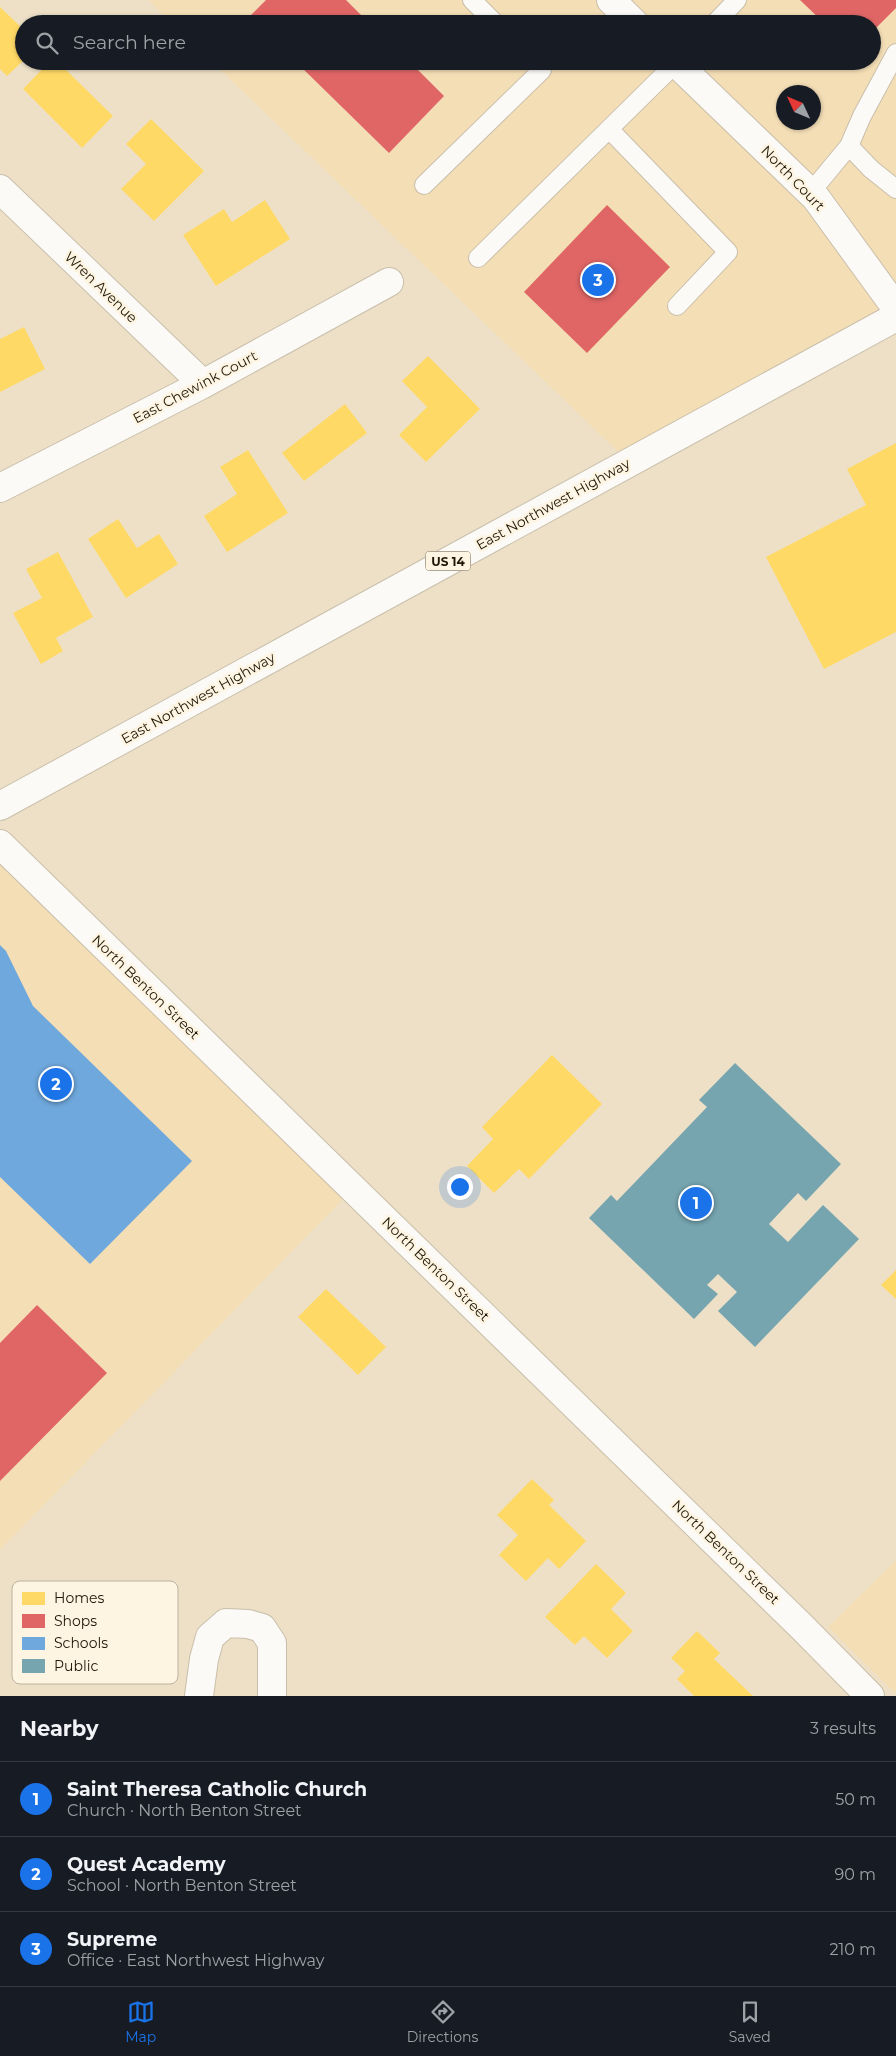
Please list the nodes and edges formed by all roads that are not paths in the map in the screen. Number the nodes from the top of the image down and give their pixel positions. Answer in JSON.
{"nodes":[{"id":1,"x":472,"y":0,"type":"edge"},
{"id":2,"x":611,"y":0,"type":"edge"},
{"id":3,"x":737,"y":0,"type":"edge"},
{"id":4,"x":487,"y":15,"type":"edge"},
{"id":5,"x":626,"y":15,"type":"edge"},
{"id":6,"x":723,"y":15,"type":"edge"},
{"id":7,"x":896,"y":53,"type":"edge"},
{"id":8,"x":542,"y":70,"type":"edge"},
{"id":9,"x":668,"y":70,"type":"edge"},
{"id":10,"x":684,"y":70,"type":"edge"},
{"id":11,"x":609,"y":129,"type":"junction"},
{"id":12,"x":849,"y":146,"type":"junction"},
{"id":13,"x":424,"y":185,"type":"dead end"},
{"id":14,"x":0,"y":189,"type":"edge"},
{"id":15,"x":896,"y":189,"type":"edge"},
{"id":16,"x":811,"y":192,"type":"junction"},
{"id":17,"x":478,"y":258,"type":"dead end"},
{"id":18,"x":389,"y":282,"type":"dead end"},
{"id":19,"x":676,"y":306,"type":"dead end"},
{"id":20,"x":896,"y":308,"type":"edge"},
{"id":21,"x":896,"y":317,"type":"edge"},
{"id":22,"x":203,"y":384,"type":"junction"},
{"id":23,"x":0,"y":488,"type":"edge"},
{"id":24,"x":0,"y":806,"type":"edge"},
{"id":25,"x":0,"y":844,"type":"edge"},
{"id":26,"x":866,"y":1695,"type":"edge"},
{"id":27,"x":199,"y":1696,"type":"edge"},
{"id":28,"x":272,"y":1696,"type":"edge"}],
"edges":[{"from":1,"to":4,"type":"lane"},
{"from":2,"to":5,"type":"street"},
{"from":3,"to":6,"type":"lane"},
{"from":7,"to":12,"type":"lane"},
{"from":8,"to":13,"type":"lane"},
{"from":9,"to":11,"type":"lane"},
{"from":10,"to":16,"type":"street","name":"North Court"},
{"from":11,"to":17,"type":"lane"},
{"from":11,"to":19,"type":"lane"},
{"from":12,"to":15,"type":"lane"},
{"from":12,"to":16,"type":"lane"},
{"from":14,"to":22,"type":"street","name":"Wren Avenue"},
{"from":16,"to":20,"type":"street","name":"North Court"},
{"from":18,"to":22,"type":"street","name":"East Chewink Court"},
{"from":21,"to":24,"type":"street","name":"East Northwest Highway","number":"US 14"},
{"from":22,"to":23,"type":"street","name":"East Chewink Court"},
{"from":25,"to":26,"type":"street","name":"North Benton Street"},
{"from":27,"to":28,"type":"street"}]}
